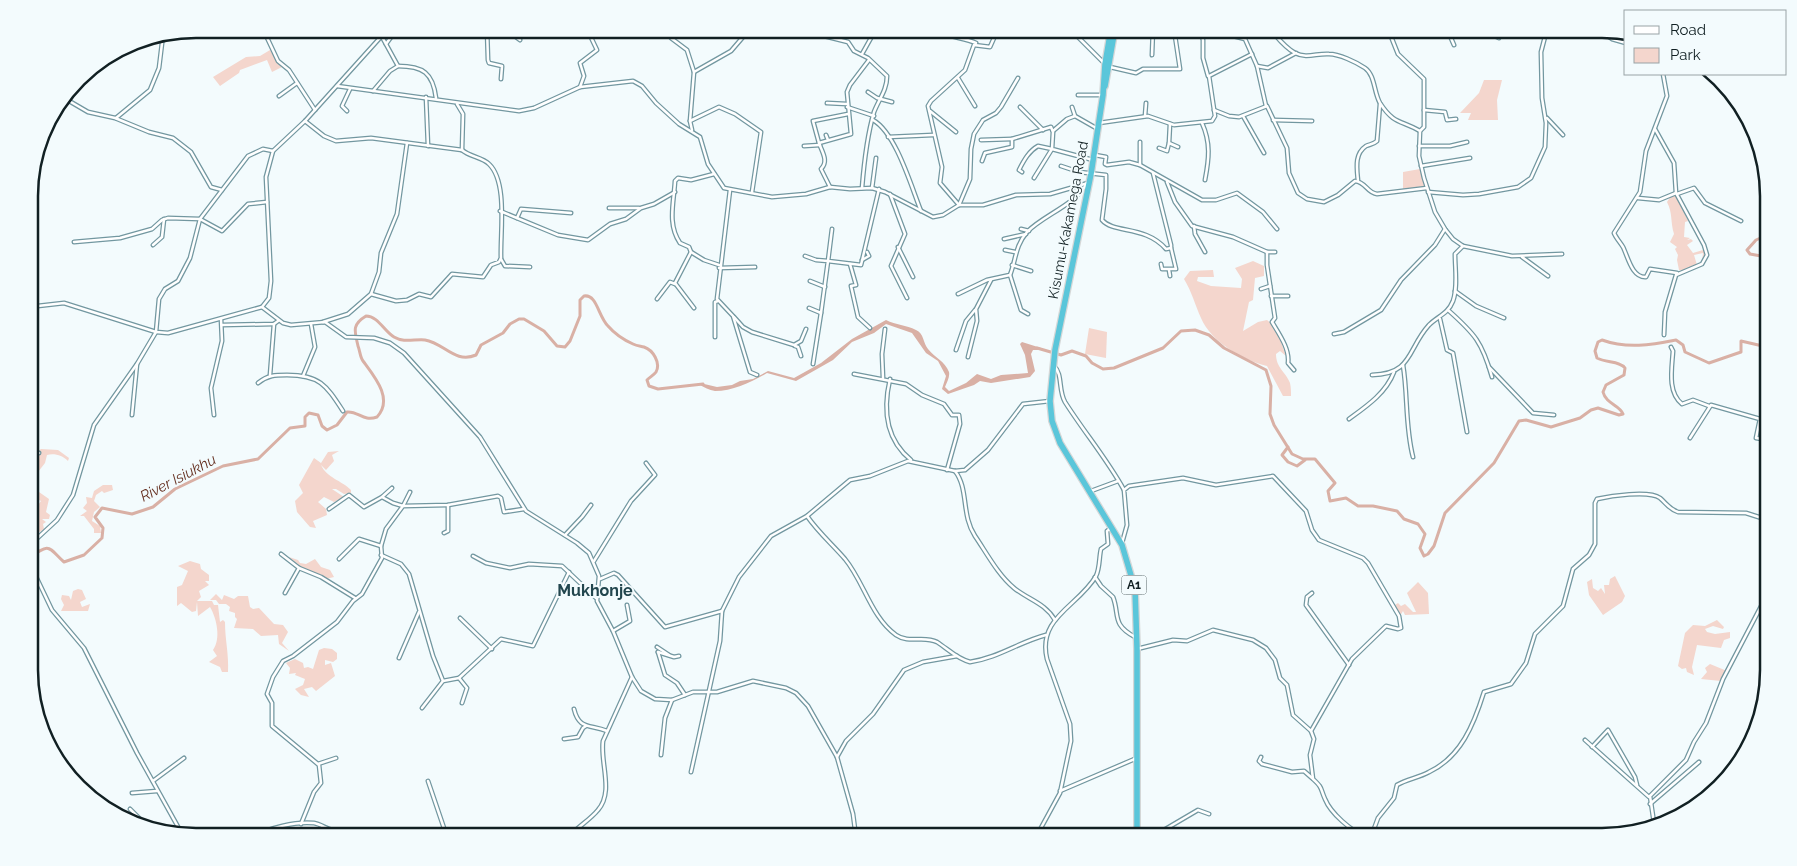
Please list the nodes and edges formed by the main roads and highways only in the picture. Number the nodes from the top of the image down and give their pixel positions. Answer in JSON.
{"nodes":[{"id":1,"x":1112,"y":38,"type":"edge"},
{"id":2,"x":1137,"y":828,"type":"edge"}],
"edges":[{"from":1,"to":2,"type":"highway","name":"Kisumu-Kakamega Road","number":"A1"}]}
